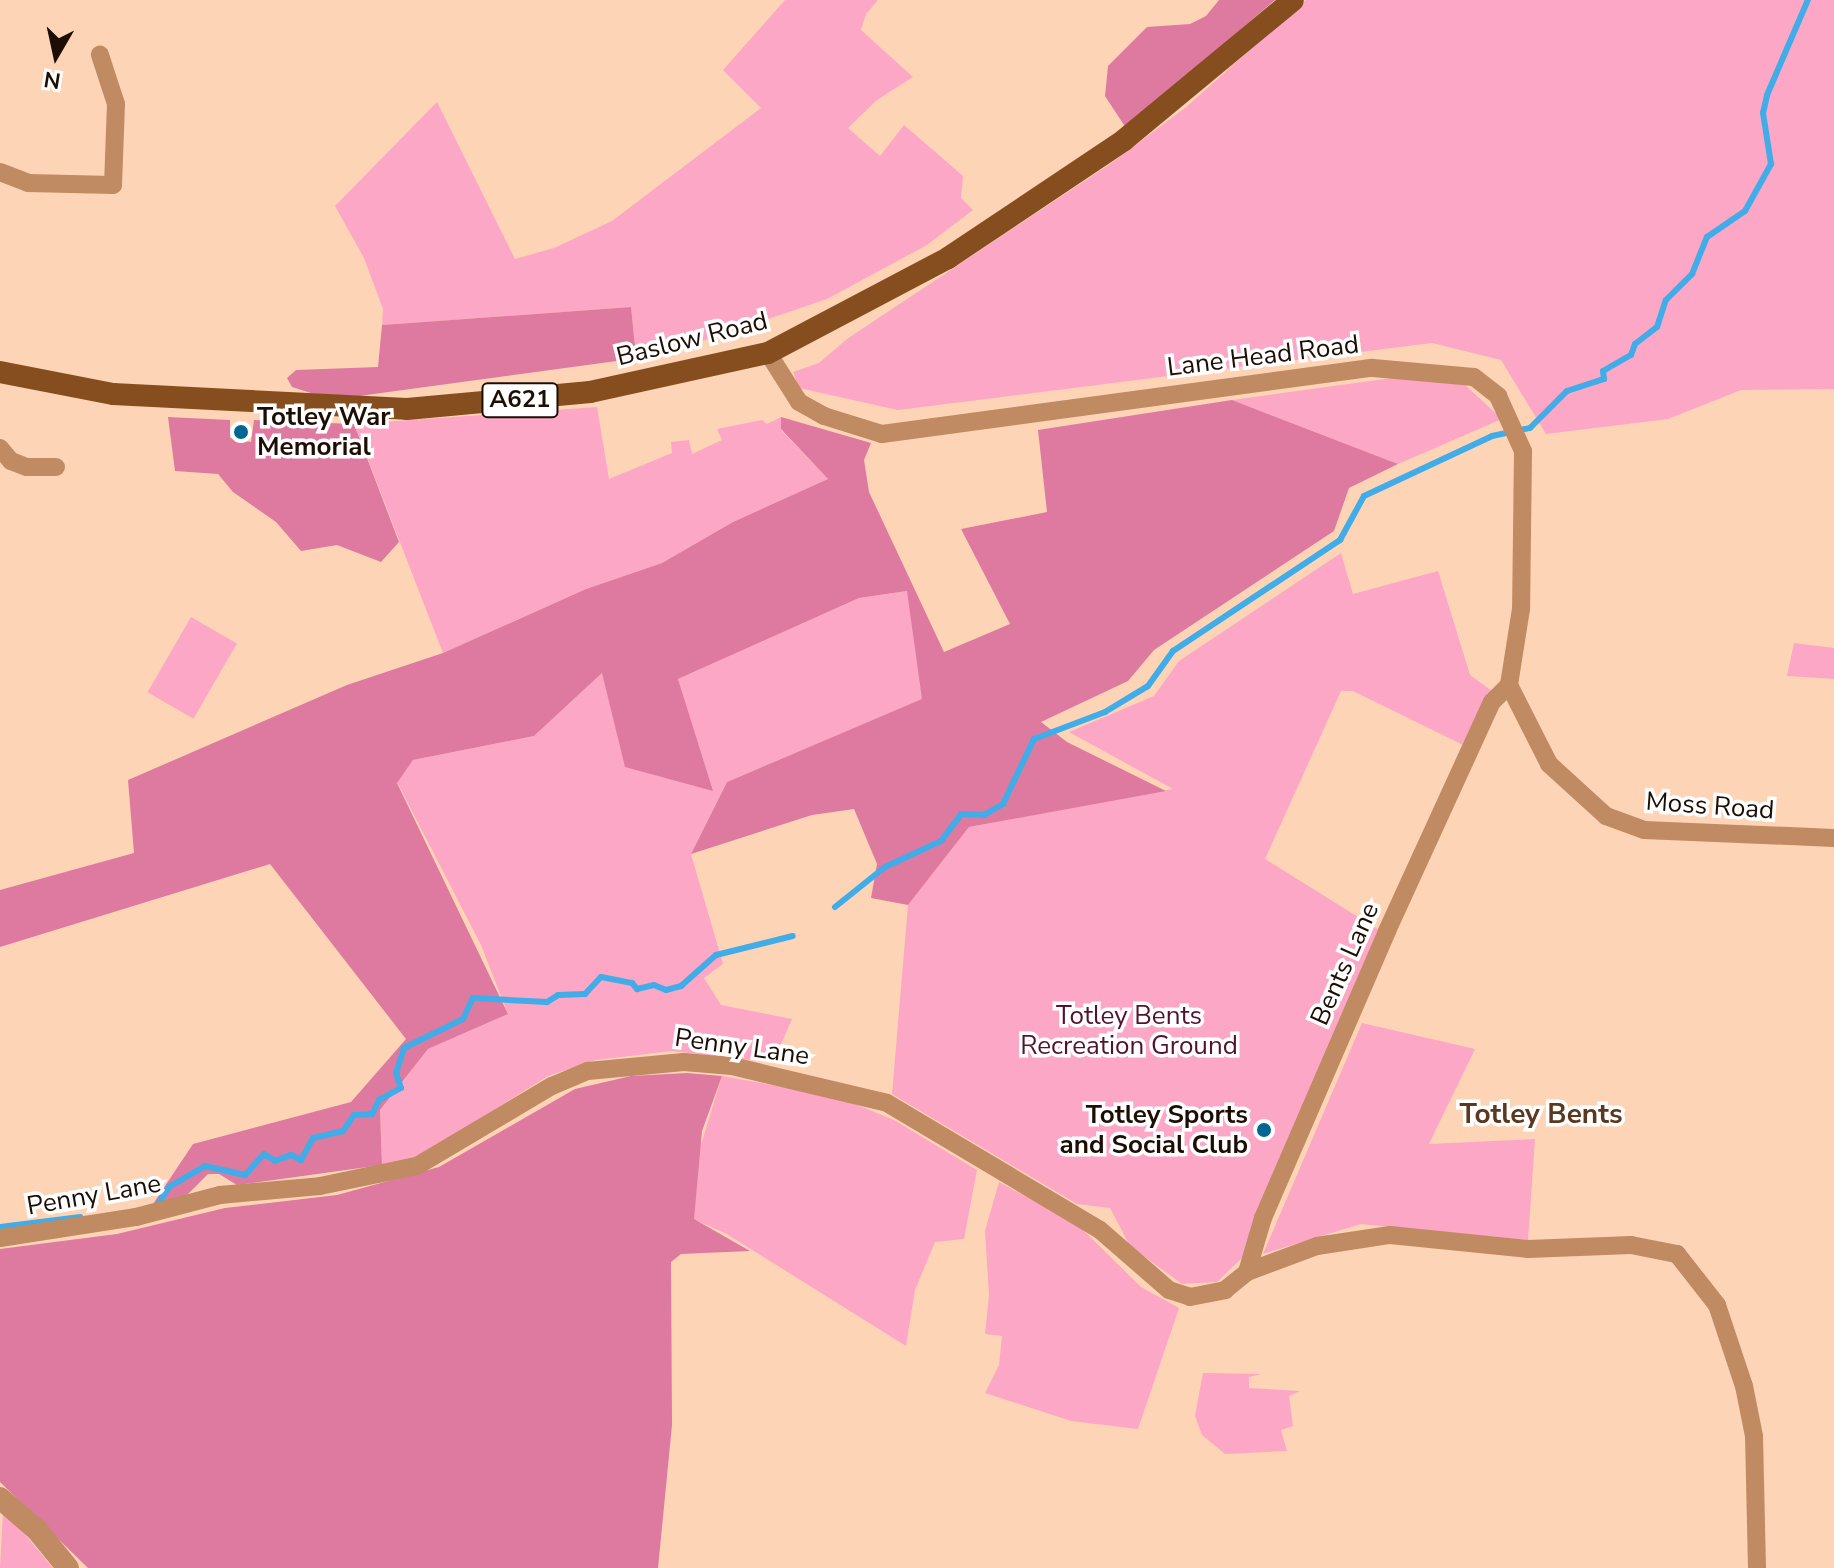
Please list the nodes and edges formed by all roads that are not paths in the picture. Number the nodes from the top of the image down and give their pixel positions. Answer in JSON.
{"nodes":[{"id":1,"x":1293,"y":0,"type":"edge"},
{"id":2,"x":100,"y":55,"type":"dead end"},
{"id":3,"x":0,"y":172,"type":"edge"},
{"id":4,"x":768,"y":353,"type":"junction"},
{"id":5,"x":0,"y":372,"type":"edge"},
{"id":6,"x":0,"y":448,"type":"edge"},
{"id":7,"x":56,"y":467,"type":"dead end"},
{"id":8,"x":1509,"y":685,"type":"junction"},
{"id":9,"x":1834,"y":838,"type":"edge"},
{"id":10,"x":0,"y":1238,"type":"edge"},
{"id":11,"x":1247,"y":1272,"type":"junction"},
{"id":12,"x":0,"y":1498,"type":"edge"},
{"id":13,"x":68,"y":1568,"type":"edge"},
{"id":14,"x":1757,"y":1568,"type":"edge"}],
"edges":[{"from":1,"to":4,"type":"main road","name":"Baslow Road","number":"A621"},
{"from":2,"to":3,"type":"street"},
{"from":4,"to":5,"type":"main road","name":"Baslow Road","number":"A621"},
{"from":4,"to":8,"type":"street","name":"Lane Head Road"},
{"from":6,"to":7,"type":"street"},
{"from":8,"to":9,"type":"street","name":"Moss Road"},
{"from":8,"to":11,"type":"street","name":"Bents Lane"},
{"from":10,"to":11,"type":"street","name":"Penny Lane"},
{"from":11,"to":14,"type":"street","name":"Penny Lane"},
{"from":12,"to":13,"type":"street"}]}
